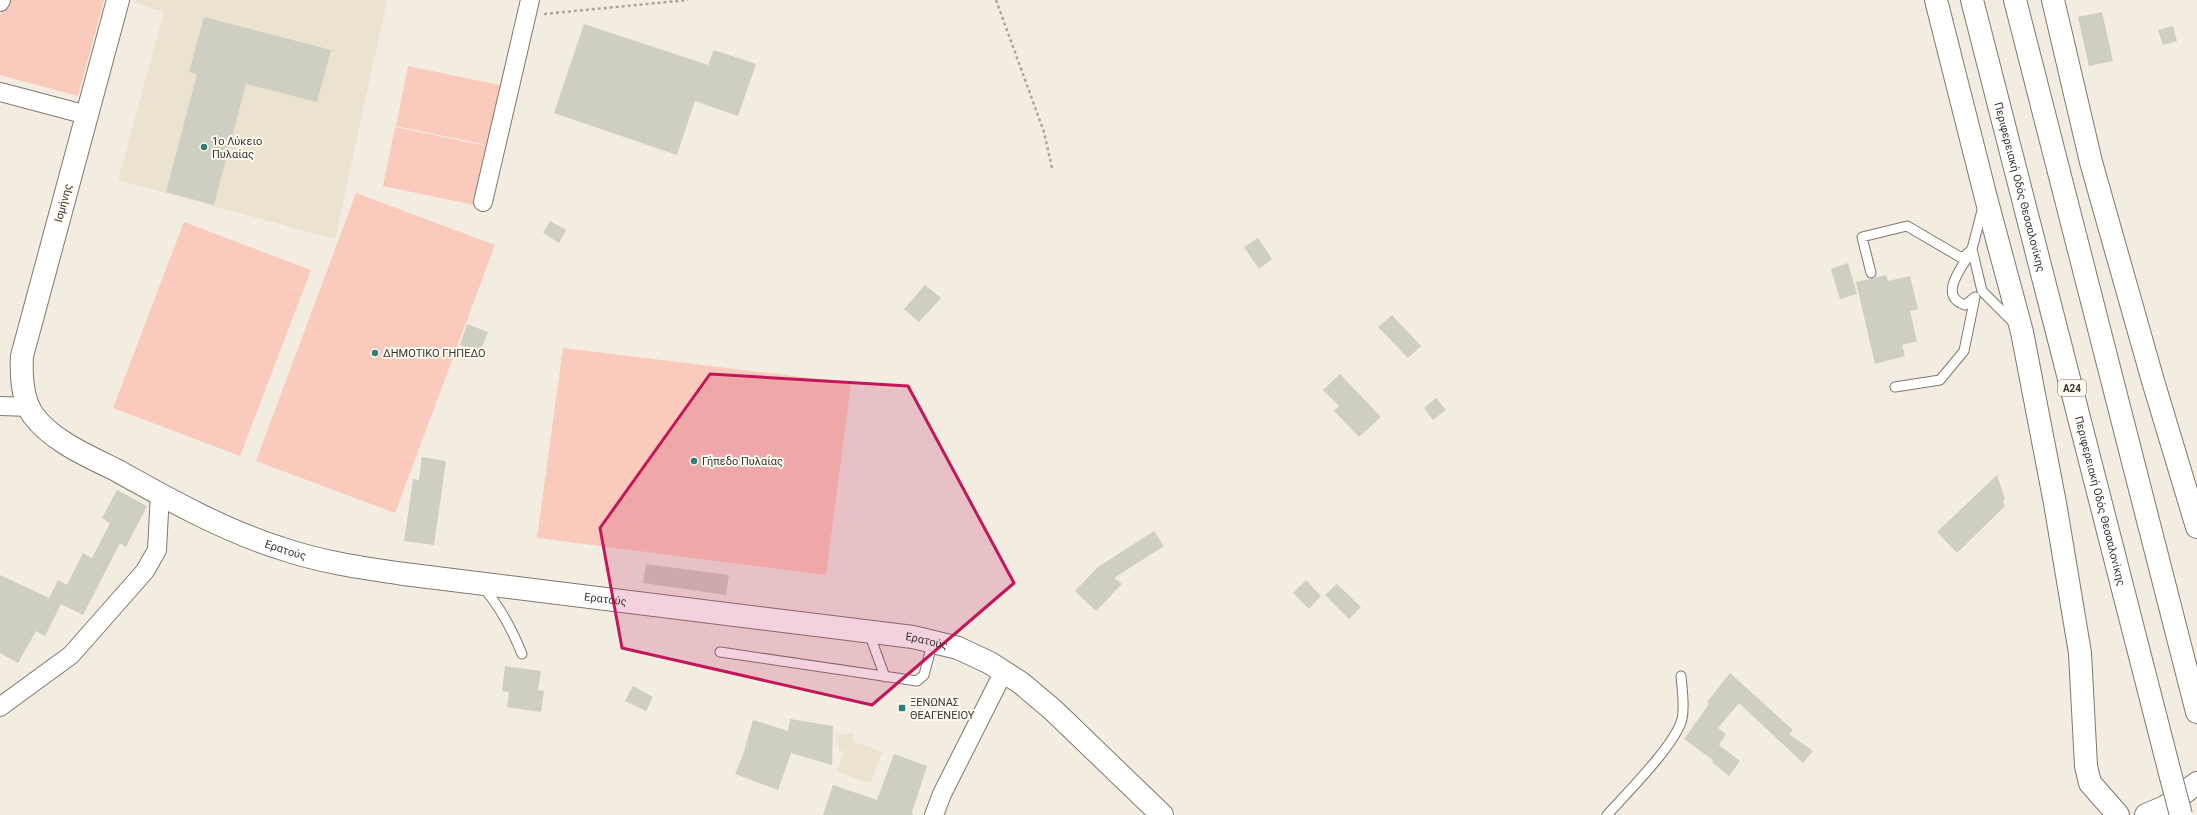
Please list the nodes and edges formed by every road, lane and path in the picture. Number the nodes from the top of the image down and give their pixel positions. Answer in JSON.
{"nodes":[{"id":1,"x":118,"y":0,"type":"edge"},
{"id":2,"x":688,"y":0,"type":"edge"},
{"id":3,"x":996,"y":0,"type":"edge"},
{"id":4,"x":1936,"y":0,"type":"edge"},
{"id":5,"x":1972,"y":0,"type":"edge"},
{"id":6,"x":2015,"y":0,"type":"edge"},
{"id":7,"x":2053,"y":0,"type":"edge"},
{"id":8,"x":528,"y":8,"type":"edge"},
{"id":9,"x":0,"y":92,"type":"edge"},
{"id":10,"x":87,"y":115,"type":"junction"},
{"id":11,"x":1052,"y":168,"type":"dead end"},
{"id":12,"x":1986,"y":198,"type":"junction"},
{"id":13,"x":483,"y":202,"type":"dead end"},
{"id":14,"x":1972,"y":249,"type":"junction"},
{"id":15,"x":1870,"y":273,"type":"dead end"},
{"id":16,"x":1982,"y":291,"type":"junction"},
{"id":17,"x":1975,"y":297,"type":"junction"},
{"id":18,"x":2022,"y":332,"type":"junction"},
{"id":19,"x":1895,"y":387,"type":"dead end"},
{"id":20,"x":0,"y":406,"type":"edge"},
{"id":21,"x":30,"y":407,"type":"junction"},
{"id":22,"x":160,"y":493,"type":"junction"},
{"id":23,"x":2197,"y":527,"type":"edge"},
{"id":24,"x":480,"y":583,"type":"junction"},
{"id":25,"x":868,"y":631,"type":"junction"},
{"id":26,"x":933,"y":641,"type":"junction"},
{"id":27,"x":720,"y":652,"type":"dead end"},
{"id":28,"x":522,"y":654,"type":"dead end"},
{"id":29,"x":1004,"y":671,"type":"junction"},
{"id":30,"x":1681,"y":676,"type":"dead end"},
{"id":31,"x":885,"y":677,"type":"junction"},
{"id":32,"x":0,"y":707,"type":"edge"},
{"id":33,"x":2197,"y":712,"type":"edge"},
{"id":34,"x":2197,"y":783,"type":"edge"},
{"id":35,"x":934,"y":815,"type":"edge"},
{"id":36,"x":1162,"y":815,"type":"edge"},
{"id":37,"x":1607,"y":815,"type":"edge"},
{"id":38,"x":2118,"y":815,"type":"edge"},
{"id":39,"x":2146,"y":815,"type":"edge"},
{"id":40,"x":2181,"y":815,"type":"edge"}],
"edges":[{"from":1,"to":10,"type":"main road","name":"Ισμήνης"},
{"from":2,"to":8,"type":"path"},
{"from":3,"to":11,"type":"path"},
{"from":4,"to":12,"type":"main road"},
{"from":5,"to":40,"type":"main road","name":"Περιφερειακή Οδός Θεσσαλονίκης","number":"Α24","bridge":true},
{"from":6,"to":33,"type":"main road"},
{"from":7,"to":23,"type":"main road"},
{"from":8,"to":13,"type":"street"},
{"from":9,"to":10,"type":"street"},
{"from":10,"to":21,"type":"main road","name":"Ισμήνης"},
{"from":12,"to":14,"type":"lane"},
{"from":12,"to":18,"type":"main road"},
{"from":14,"to":15,"type":"lane"},
{"from":14,"to":16,"type":"lane"},
{"from":14,"to":17,"type":"lane"},
{"from":16,"to":17,"type":"lane"},
{"from":16,"to":18,"type":"lane"},
{"from":17,"to":19,"type":"lane"},
{"from":18,"to":38,"type":"main road"},
{"from":20,"to":21,"type":"street"},
{"from":21,"to":22,"type":"main road","name":"Ερατούς"},
{"from":22,"to":24,"type":"main road","name":"Ερατούς"},
{"from":22,"to":32,"type":"street"},
{"from":24,"to":25,"type":"main road","name":"Ερατούς"},
{"from":24,"to":28,"type":"lane"},
{"from":25,"to":26,"type":"main road","name":"Ερατούς"},
{"from":25,"to":31,"type":"lane"},
{"from":26,"to":29,"type":"main road","name":"Ερατούς"},
{"from":26,"to":31,"type":"lane"},
{"from":27,"to":31,"type":"lane"},
{"from":29,"to":35,"type":"street"},
{"from":29,"to":36,"type":"main road","name":"Ερατούς"},
{"from":30,"to":37,"type":"lane"},
{"from":34,"to":39,"type":"main road"}]}
